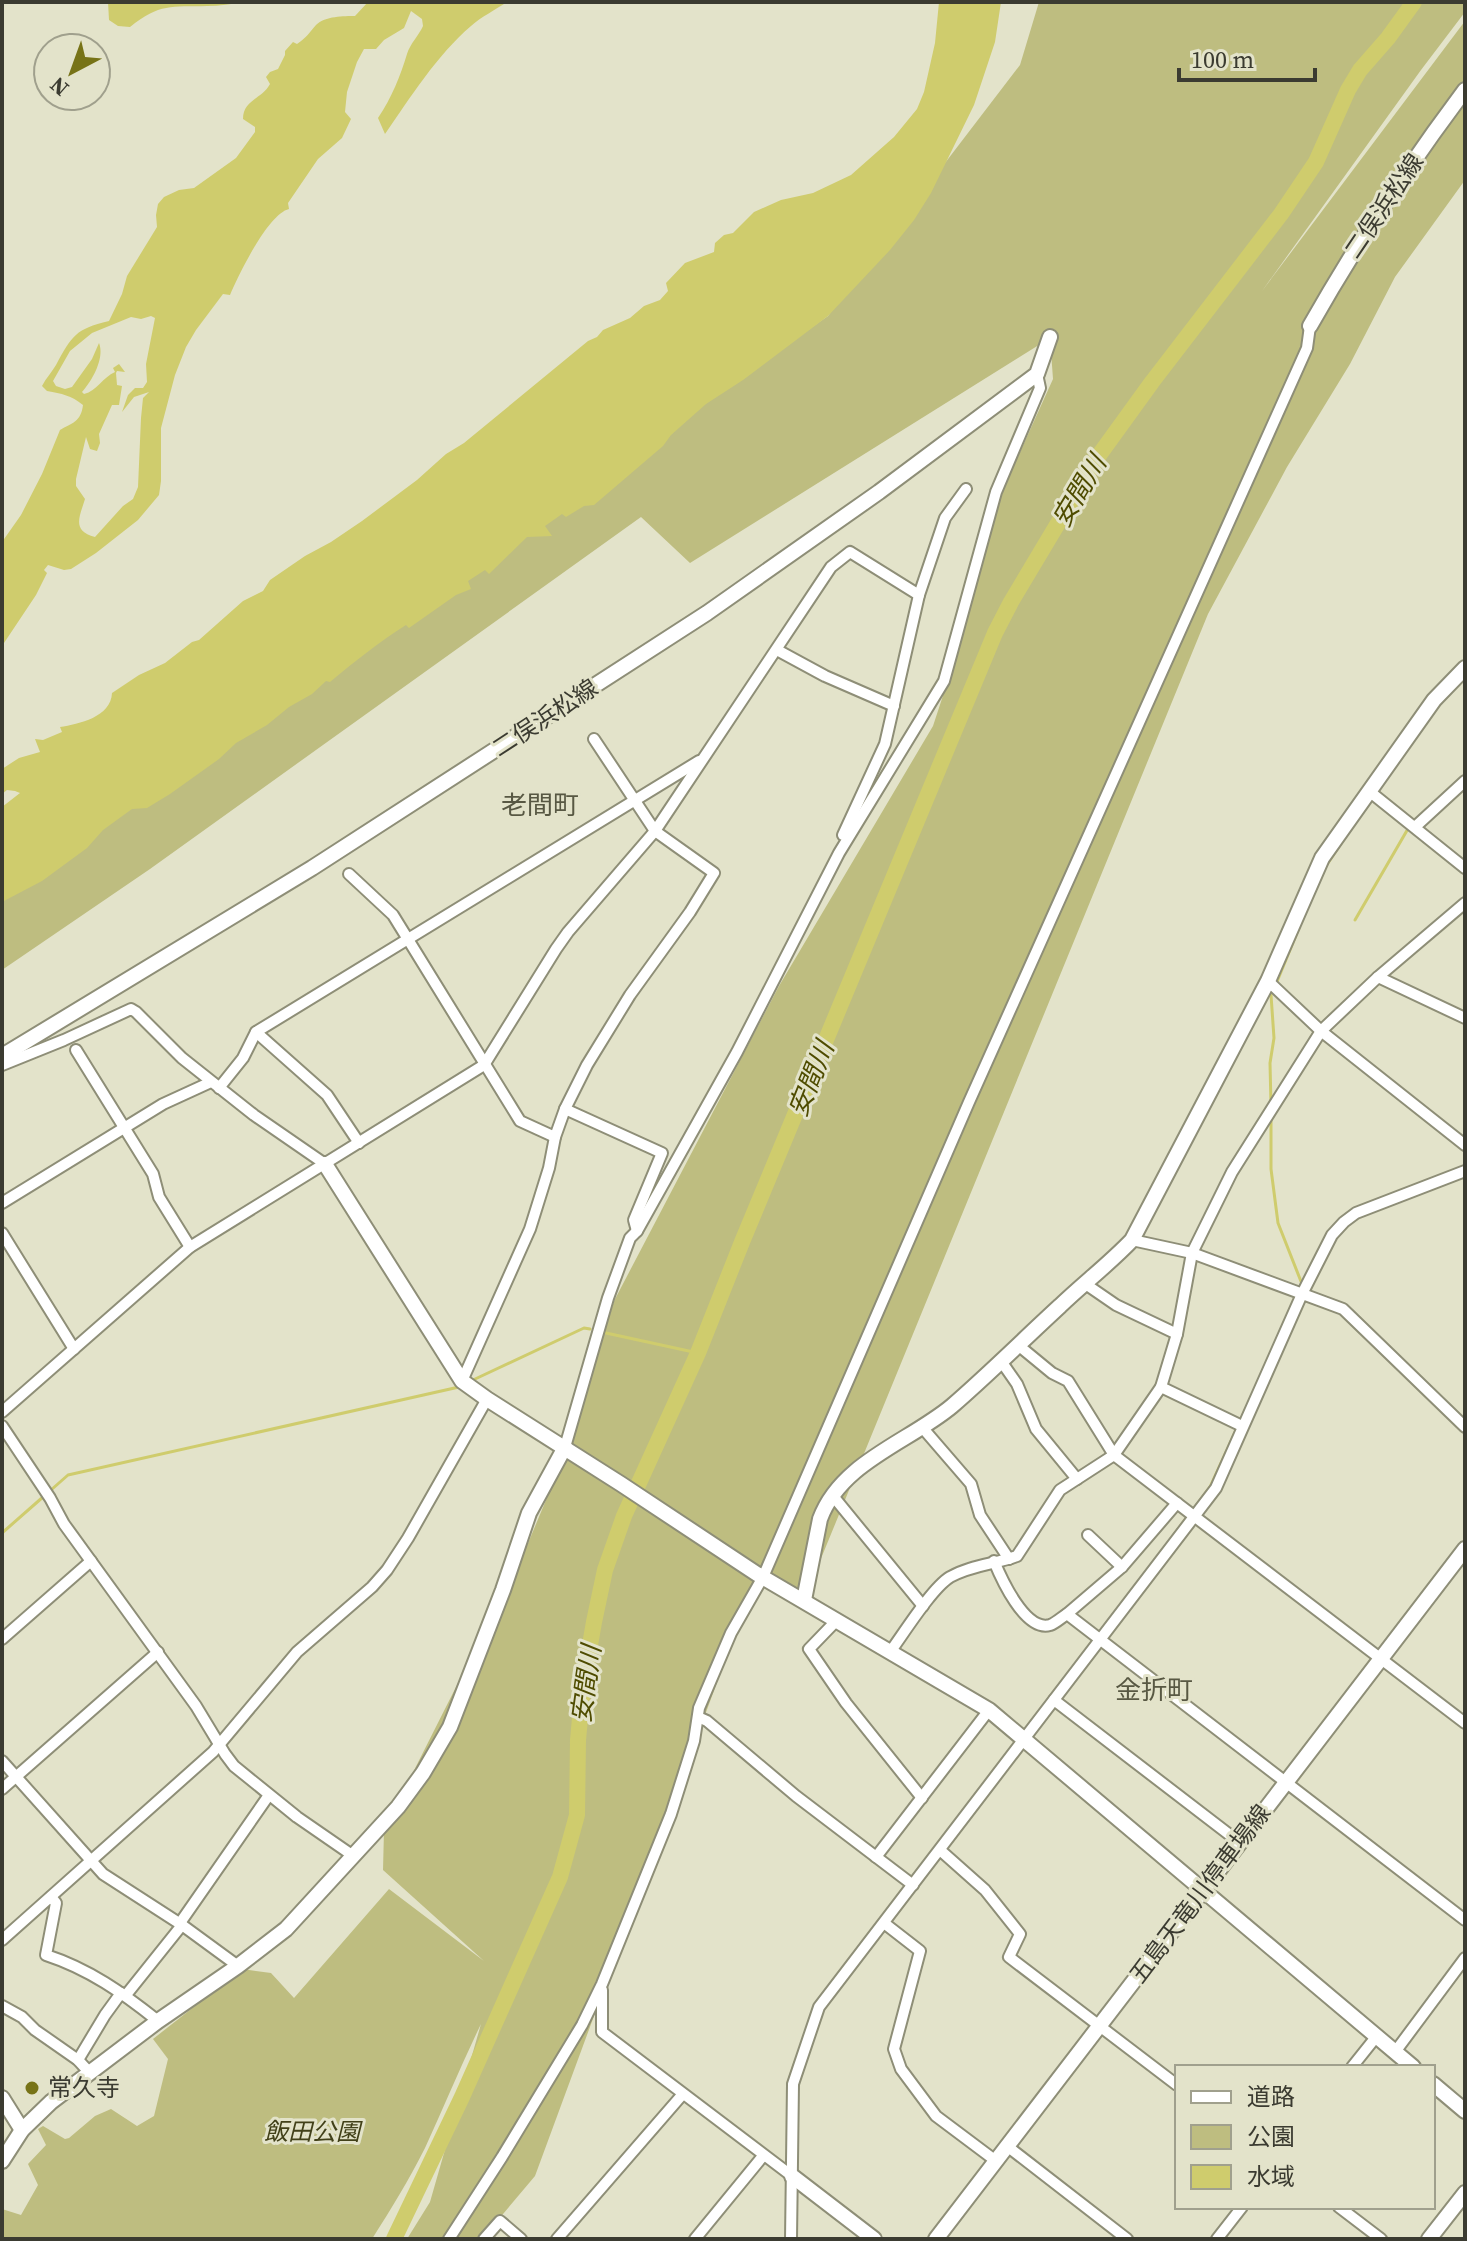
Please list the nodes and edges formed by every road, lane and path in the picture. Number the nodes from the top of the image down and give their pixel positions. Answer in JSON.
{"nodes":[{"id":1,"x":1465,"y":90,"type":"edge"},
{"id":2,"x":1310,"y":326,"type":"joint"},
{"id":3,"x":1050,"y":337,"type":"dead end"},
{"id":4,"x":1037,"y":374,"type":"junction"},
{"id":5,"x":966,"y":489,"type":"dead end"},
{"id":6,"x":919,"y":595,"type":"junction"},
{"id":7,"x":777,"y":650,"type":"junction"},
{"id":8,"x":1464,"y":673,"type":"edge"},
{"id":9,"x":894,"y":706,"type":"junction"},
{"id":10,"x":594,"y":739,"type":"dead end"},
{"id":11,"x":703,"y":759,"type":"junction"},
{"id":12,"x":1465,"y":781,"type":"edge"},
{"id":13,"x":1369,"y":791,"type":"junction"},
{"id":14,"x":635,"y":799,"type":"junction"},
{"id":15,"x":1415,"y":827,"type":"junction"},
{"id":16,"x":655,"y":831,"type":"junction"},
{"id":17,"x":1465,"y":868,"type":"edge"},
{"id":18,"x":829,"y":870,"type":"junction"},
{"id":19,"x":349,"y":874,"type":"dead end"},
{"id":20,"x":1465,"y":903,"type":"edge"},
{"id":21,"x":408,"y":940,"type":"junction"},
{"id":22,"x":1378,"y":977,"type":"junction"},
{"id":23,"x":1268,"y":981,"type":"junction"},
{"id":24,"x":1465,"y":1018,"type":"edge"},
{"id":25,"x":1321,"y":1031,"type":"junction"},
{"id":26,"x":256,"y":1032,"type":"junction"},
{"id":27,"x":76,"y":1050,"type":"dead end"},
{"id":28,"x":2,"y":1056,"type":"edge"},
{"id":29,"x":2,"y":1065,"type":"edge"},
{"id":30,"x":484,"y":1065,"type":"junction"},
{"id":31,"x":215,"y":1085,"type":"junction"},
{"id":32,"x":565,"y":1109,"type":"junction"},
{"id":33,"x":124,"y":1128,"type":"junction"},
{"id":34,"x":555,"y":1137,"type":"junction"},
{"id":35,"x":359,"y":1143,"type":"junction"},
{"id":36,"x":1465,"y":1145,"type":"edge"},
{"id":37,"x":325,"y":1164,"type":"junction"},
{"id":38,"x":1465,"y":1171,"type":"edge"},
{"id":39,"x":2,"y":1203,"type":"edge"},
{"id":40,"x":637,"y":1231,"type":"junction"},
{"id":41,"x":2,"y":1233,"type":"edge"},
{"id":42,"x":1132,"y":1240,"type":"junction"},
{"id":43,"x":190,"y":1247,"type":"junction"},
{"id":44,"x":1192,"y":1253,"type":"junction"},
{"id":45,"x":1084,"y":1283,"type":"junction"},
{"id":46,"x":1302,"y":1294,"type":"junction"},
{"id":47,"x":1177,"y":1334,"type":"junction"},
{"id":48,"x":1018,"y":1345,"type":"junction"},
{"id":49,"x":74,"y":1349,"type":"junction"},
{"id":50,"x":1001,"y":1361,"type":"junction"},
{"id":51,"x":462,"y":1381,"type":"junction"},
{"id":52,"x":1161,"y":1387,"type":"junction"},
{"id":53,"x":487,"y":1399,"type":"junction"},
{"id":54,"x":2,"y":1412,"type":"edge"},
{"id":55,"x":2,"y":1426,"type":"edge"},
{"id":56,"x":921,"y":1426,"type":"junction"},
{"id":57,"x":1242,"y":1426,"type":"junction"},
{"id":58,"x":1465,"y":1427,"type":"edge"},
{"id":59,"x":565,"y":1447,"type":"junction"},
{"id":60,"x":1114,"y":1455,"type":"junction"},
{"id":61,"x":1077,"y":1479,"type":"junction"},
{"id":62,"x":833,"y":1496,"type":"junction"},
{"id":63,"x":1177,"y":1503,"type":"junction"},
{"id":64,"x":1195,"y":1517,"type":"junction"},
{"id":65,"x":1088,"y":1535,"type":"dead end"},
{"id":66,"x":1465,"y":1549,"type":"edge"},
{"id":67,"x":1009,"y":1559,"type":"junction"},
{"id":68,"x":91,"y":1561,"type":"junction"},
{"id":69,"x":994,"y":1561,"type":"junction"},
{"id":70,"x":1465,"y":1562,"type":"edge"},
{"id":71,"x":1122,"y":1567,"type":"junction"},
{"id":72,"x":1450,"y":1569,"type":"junction"},
{"id":73,"x":763,"y":1577,"type":"junction"},
{"id":74,"x":804,"y":1600,"type":"junction"},
{"id":75,"x":923,"y":1606,"type":"junction"},
{"id":76,"x":1067,"y":1614,"type":"junction"},
{"id":77,"x":837,"y":1620,"type":"junction"},
{"id":78,"x":2,"y":1639,"type":"edge"},
{"id":79,"x":1100,"y":1640,"type":"junction"},
{"id":80,"x":158,"y":1652,"type":"junction"},
{"id":81,"x":890,"y":1652,"type":"junction"},
{"id":82,"x":1381,"y":1658,"type":"junction"},
{"id":83,"x":1054,"y":1700,"type":"junction"},
{"id":84,"x":989,"y":1710,"type":"junction"},
{"id":85,"x":698,"y":1717,"type":"junction"},
{"id":86,"x":1465,"y":1723,"type":"edge"},
{"id":87,"x":1024,"y":1738,"type":"junction"},
{"id":88,"x":220,"y":1745,"type":"junction"},
{"id":89,"x":2,"y":1761,"type":"edge"},
{"id":90,"x":16,"y":1777,"type":"junction"},
{"id":91,"x":1285,"y":1782,"type":"junction"},
{"id":92,"x":2,"y":1789,"type":"edge"},
{"id":93,"x":269,"y":1795,"type":"junction"},
{"id":94,"x":922,"y":1798,"type":"junction"},
{"id":95,"x":1239,"y":1842,"type":"junction"},
{"id":96,"x":940,"y":1850,"type":"junction"},
{"id":97,"x":352,"y":1855,"type":"junction"},
{"id":98,"x":876,"y":1857,"type":"junction"},
{"id":99,"x":91,"y":1862,"type":"junction"},
{"id":100,"x":913,"y":1885,"type":"junction"},
{"id":101,"x":1203,"y":1889,"type":"junction"},
{"id":102,"x":51,"y":1897,"type":"junction"},
{"id":103,"x":1465,"y":1920,"type":"edge"},
{"id":104,"x":884,"y":1923,"type":"junction"},
{"id":105,"x":181,"y":1924,"type":"junction"},
{"id":106,"x":2,"y":1940,"type":"edge"},
{"id":107,"x":1465,"y":1958,"type":"edge"},
{"id":108,"x":238,"y":1966,"type":"junction"},
{"id":109,"x":602,"y":1984,"type":"junction"},
{"id":110,"x":124,"y":1994,"type":"junction"},
{"id":111,"x":2,"y":2006,"type":"edge"},
{"id":112,"x":158,"y":2021,"type":"junction"},
{"id":113,"x":1099,"y":2026,"type":"junction"},
{"id":114,"x":1376,"y":2037,"type":"junction"},
{"id":115,"x":1395,"y":2052,"type":"junction"},
{"id":116,"x":78,"y":2060,"type":"junction"},
{"id":117,"x":1354,"y":2065,"type":"edge"},
{"id":118,"x":1411,"y":2065,"type":"edge"},
{"id":119,"x":90,"y":2073,"type":"junction"},
{"id":120,"x":1175,"y":2083,"type":"edge"},
{"id":121,"x":1435,"y":2086,"type":"edge"},
{"id":122,"x":682,"y":2095,"type":"junction"},
{"id":123,"x":2,"y":2098,"type":"edge"},
{"id":124,"x":1465,"y":2111,"type":"edge"},
{"id":125,"x":22,"y":2130,"type":"junction"},
{"id":126,"x":1007,"y":2146,"type":"junction"},
{"id":127,"x":763,"y":2156,"type":"junction"},
{"id":128,"x":2,"y":2161,"type":"edge"},
{"id":129,"x":996,"y":2161,"type":"junction"},
{"id":130,"x":792,"y":2176,"type":"junction"},
{"id":131,"x":1465,"y":2193,"type":"edge"},
{"id":132,"x":1240,"y":2209,"type":"edge"},
{"id":133,"x":1342,"y":2209,"type":"edge"},
{"id":134,"x":449,"y":2239,"type":"edge"},
{"id":135,"x":484,"y":2239,"type":"edge"},
{"id":136,"x":521,"y":2239,"type":"edge"},
{"id":137,"x":557,"y":2239,"type":"edge"},
{"id":138,"x":695,"y":2239,"type":"edge"},
{"id":139,"x":791,"y":2239,"type":"edge"},
{"id":140,"x":874,"y":2239,"type":"edge"},
{"id":141,"x":936,"y":2239,"type":"edge"},
{"id":142,"x":1127,"y":2239,"type":"edge"},
{"id":143,"x":1217,"y":2239,"type":"edge"},
{"id":144,"x":1381,"y":2239,"type":"edge"},
{"id":145,"x":1429,"y":2239,"type":"edge"}],
"edges":[{"from":1,"to":2,"type":"street","name":"二俣浜松線"},
{"from":2,"to":73,"type":"street"},
{"from":3,"to":4,"type":"street"},
{"from":4,"to":18,"type":"street"},
{"from":4,"to":28,"type":"street","name":"二俣浜松線"},
{"from":5,"to":6,"type":"street"},
{"from":6,"to":7,"type":"street"},
{"from":6,"to":9,"type":"street"},
{"from":7,"to":9,"type":"street"},
{"from":7,"to":11,"type":"street"},
{"from":8,"to":13,"type":"street"},
{"from":9,"to":18,"type":"street"},
{"from":10,"to":14,"type":"street"},
{"from":11,"to":14,"type":"street"},
{"from":11,"to":16,"type":"street"},
{"from":12,"to":15,"type":"street"},
{"from":13,"to":15,"type":"street"},
{"from":13,"to":23,"type":"street"},
{"from":14,"to":16,"type":"street"},
{"from":14,"to":21,"type":"street"},
{"from":15,"to":17,"type":"street"},
{"from":16,"to":30,"type":"street"},
{"from":16,"to":32,"type":"street"},
{"from":18,"to":40,"type":"street"},
{"from":19,"to":21,"type":"street"},
{"from":20,"to":22,"type":"street"},
{"from":21,"to":26,"type":"street"},
{"from":21,"to":30,"type":"street"},
{"from":22,"to":24,"type":"street"},
{"from":22,"to":25,"type":"street"},
{"from":23,"to":25,"type":"street"},
{"from":23,"to":42,"type":"street"},
{"from":25,"to":36,"type":"street"},
{"from":25,"to":44,"type":"street"},
{"from":26,"to":31,"type":"street"},
{"from":26,"to":35,"type":"street"},
{"from":27,"to":33,"type":"street"},
{"from":29,"to":31,"type":"street"},
{"from":30,"to":34,"type":"street"},
{"from":30,"to":35,"type":"street"},
{"from":31,"to":33,"type":"street"},
{"from":31,"to":37,"type":"street"},
{"from":32,"to":34,"type":"street"},
{"from":32,"to":40,"type":"street"},
{"from":33,"to":39,"type":"street"},
{"from":33,"to":43,"type":"street"},
{"from":34,"to":51,"type":"street"},
{"from":35,"to":37,"type":"street"},
{"from":37,"to":43,"type":"street"},
{"from":37,"to":51,"type":"street"},
{"from":38,"to":46,"type":"street"},
{"from":40,"to":59,"type":"street"},
{"from":41,"to":49,"type":"street"},
{"from":42,"to":44,"type":"street"},
{"from":42,"to":45,"type":"street"},
{"from":43,"to":49,"type":"street"},
{"from":44,"to":46,"type":"street"},
{"from":44,"to":47,"type":"street"},
{"from":45,"to":47,"type":"street"},
{"from":45,"to":48,"type":"street"},
{"from":46,"to":57,"type":"street"},
{"from":46,"to":58,"type":"street"},
{"from":47,"to":52,"type":"street"},
{"from":48,"to":50,"type":"street"},
{"from":48,"to":60,"type":"street"},
{"from":49,"to":54,"type":"street"},
{"from":50,"to":56,"type":"street"},
{"from":50,"to":61,"type":"street"},
{"from":51,"to":53,"type":"street"},
{"from":52,"to":57,"type":"street"},
{"from":52,"to":60,"type":"street"},
{"from":53,"to":59,"type":"street"},
{"from":53,"to":88,"type":"street"},
{"from":55,"to":68,"type":"street"},
{"from":56,"to":62,"type":"street"},
{"from":56,"to":67,"type":"street"},
{"from":57,"to":64,"type":"street"},
{"from":59,"to":73,"type":"street"},
{"from":59,"to":97,"type":"street"},
{"from":60,"to":61,"type":"street"},
{"from":60,"to":63,"type":"street"},
{"from":61,"to":67,"type":"street"},
{"from":62,"to":74,"type":"street"},
{"from":62,"to":75,"type":"street"},
{"from":63,"to":64,"type":"street"},
{"from":63,"to":71,"type":"street"},
{"from":64,"to":79,"type":"street"},
{"from":64,"to":82,"type":"street"},
{"from":65,"to":71,"type":"street"},
{"from":66,"to":72,"type":"street","name":"五島天竜川停車場線"},
{"from":67,"to":69,"type":"street"},
{"from":68,"to":78,"type":"street"},
{"from":68,"to":80,"type":"street"},
{"from":69,"to":75,"type":"street"},
{"from":69,"to":76,"type":"street"},
{"from":70,"to":72,"type":"street"},
{"from":71,"to":76,"type":"street"},
{"from":72,"to":82,"type":"street","name":"五島天竜川停車場線"},
{"from":73,"to":74,"type":"street"},
{"from":73,"to":85,"type":"street"},
{"from":74,"to":77,"type":"street"},
{"from":75,"to":81,"type":"street"},
{"from":76,"to":79,"type":"street"},
{"from":77,"to":81,"type":"street"},
{"from":77,"to":94,"type":"street"},
{"from":79,"to":83,"type":"street"},
{"from":79,"to":91,"type":"street"},
{"from":80,"to":88,"type":"street"},
{"from":80,"to":90,"type":"street"},
{"from":81,"to":84,"type":"street"},
{"from":82,"to":86,"type":"street"},
{"from":82,"to":91,"type":"street","name":"五島天竜川停車場線"},
{"from":83,"to":87,"type":"street"},
{"from":83,"to":95,"type":"street"},
{"from":84,"to":87,"type":"street"},
{"from":84,"to":94,"type":"street"},
{"from":85,"to":98,"type":"street"},
{"from":85,"to":109,"type":"street"},
{"from":87,"to":96,"type":"street"},
{"from":87,"to":101,"type":"street"},
{"from":88,"to":93,"type":"street"},
{"from":88,"to":99,"type":"street"},
{"from":89,"to":90,"type":"street"},
{"from":90,"to":92,"type":"street"},
{"from":90,"to":99,"type":"street"},
{"from":91,"to":95,"type":"street","name":"五島天竜川停車場線"},
{"from":91,"to":103,"type":"street"},
{"from":93,"to":97,"type":"street"},
{"from":93,"to":105,"type":"street"},
{"from":94,"to":98,"type":"street"},
{"from":95,"to":101,"type":"street","name":"五島天竜川停車場線"},
{"from":96,"to":100,"type":"street"},
{"from":96,"to":113,"type":"street"},
{"from":97,"to":108,"type":"street"},
{"from":98,"to":100,"type":"street"},
{"from":99,"to":102,"type":"street"},
{"from":99,"to":105,"type":"street"},
{"from":100,"to":104,"type":"street"},
{"from":101,"to":113,"type":"street","name":"五島天竜川停車場線"},
{"from":101,"to":114,"type":"street"},
{"from":102,"to":106,"type":"street"},
{"from":102,"to":110,"type":"street"},
{"from":104,"to":129,"type":"street"},
{"from":104,"to":130,"type":"street"},
{"from":105,"to":108,"type":"street"},
{"from":105,"to":110,"type":"street"},
{"from":107,"to":115,"type":"street"},
{"from":108,"to":112,"type":"street"},
{"from":109,"to":122,"type":"street"},
{"from":109,"to":134,"type":"street"},
{"from":110,"to":112,"type":"street"},
{"from":110,"to":116,"type":"street"},
{"from":111,"to":116,"type":"street"},
{"from":112,"to":119,"type":"street"},
{"from":113,"to":120,"type":"street"},
{"from":113,"to":126,"type":"street","name":"五島天竜川停車場線"},
{"from":114,"to":115,"type":"street"},
{"from":114,"to":117,"type":"street"},
{"from":115,"to":118,"type":"street"},
{"from":116,"to":119,"type":"street"},
{"from":119,"to":125,"type":"street"},
{"from":121,"to":124,"type":"street"},
{"from":122,"to":127,"type":"street"},
{"from":122,"to":137,"type":"street"},
{"from":123,"to":125,"type":"street"},
{"from":125,"to":128,"type":"street"},
{"from":126,"to":129,"type":"street","name":"五島天竜川停車場線"},
{"from":126,"to":142,"type":"street"},
{"from":127,"to":130,"type":"street"},
{"from":127,"to":138,"type":"street"},
{"from":129,"to":141,"type":"street","name":"五島天竜川停車場線"},
{"from":130,"to":139,"type":"street"},
{"from":130,"to":140,"type":"street"},
{"from":131,"to":145,"type":"street"},
{"from":132,"to":143,"type":"street"},
{"from":133,"to":144,"type":"street"},
{"from":135,"to":136,"type":"street"}]}
